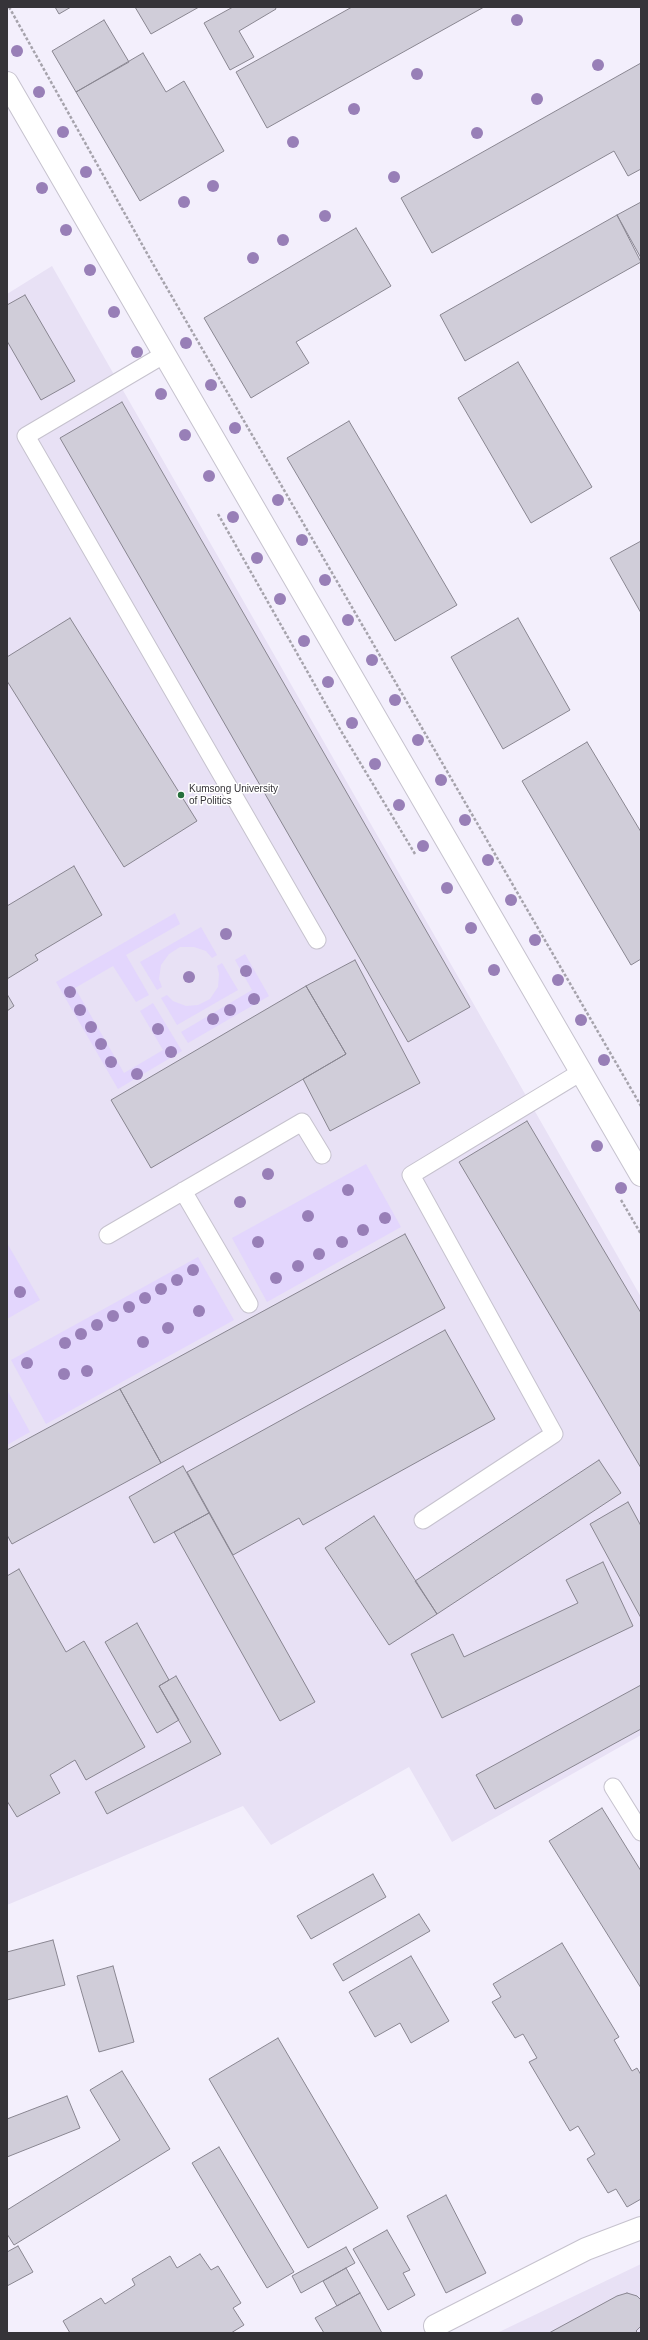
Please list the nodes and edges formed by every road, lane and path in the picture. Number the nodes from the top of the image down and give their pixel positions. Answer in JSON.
{"nodes":[{"id":1,"x":9,"y":7,"type":"edge"},
{"id":2,"x":7,"y":83,"type":"edge"},
{"id":3,"x":165,"y":354,"type":"junction"},
{"id":4,"x":317,"y":940,"type":"dead end"},
{"id":5,"x":581,"y":1072,"type":"junction"},
{"id":6,"x":641,"y":1106,"type":"edge"},
{"id":7,"x":322,"y":1155,"type":"dead end"},
{"id":8,"x":641,"y":1175,"type":"edge"},
{"id":9,"x":183,"y":1191,"type":"junction"},
{"id":10,"x":108,"y":1235,"type":"dead end"},
{"id":11,"x":248,"y":1304,"type":"dead end"},
{"id":12,"x":423,"y":1520,"type":"dead end"},
{"id":13,"x":613,"y":1787,"type":"dead end"},
{"id":14,"x":641,"y":1832,"type":"edge"},
{"id":15,"x":641,"y":2228,"type":"edge"},
{"id":16,"x":432,"y":2331,"type":"edge"}],
"edges":[{"from":1,"to":6,"type":"path"},
{"from":2,"to":3,"type":"main road"},
{"from":3,"to":4,"type":"lane"},
{"from":3,"to":5,"type":"main road"},
{"from":5,"to":8,"type":"main road"},
{"from":5,"to":12,"type":"lane"},
{"from":7,"to":9,"type":"lane"},
{"from":9,"to":10,"type":"lane"},
{"from":9,"to":11,"type":"lane"},
{"from":13,"to":14,"type":"lane"},
{"from":15,"to":16,"type":"main road"}]}
